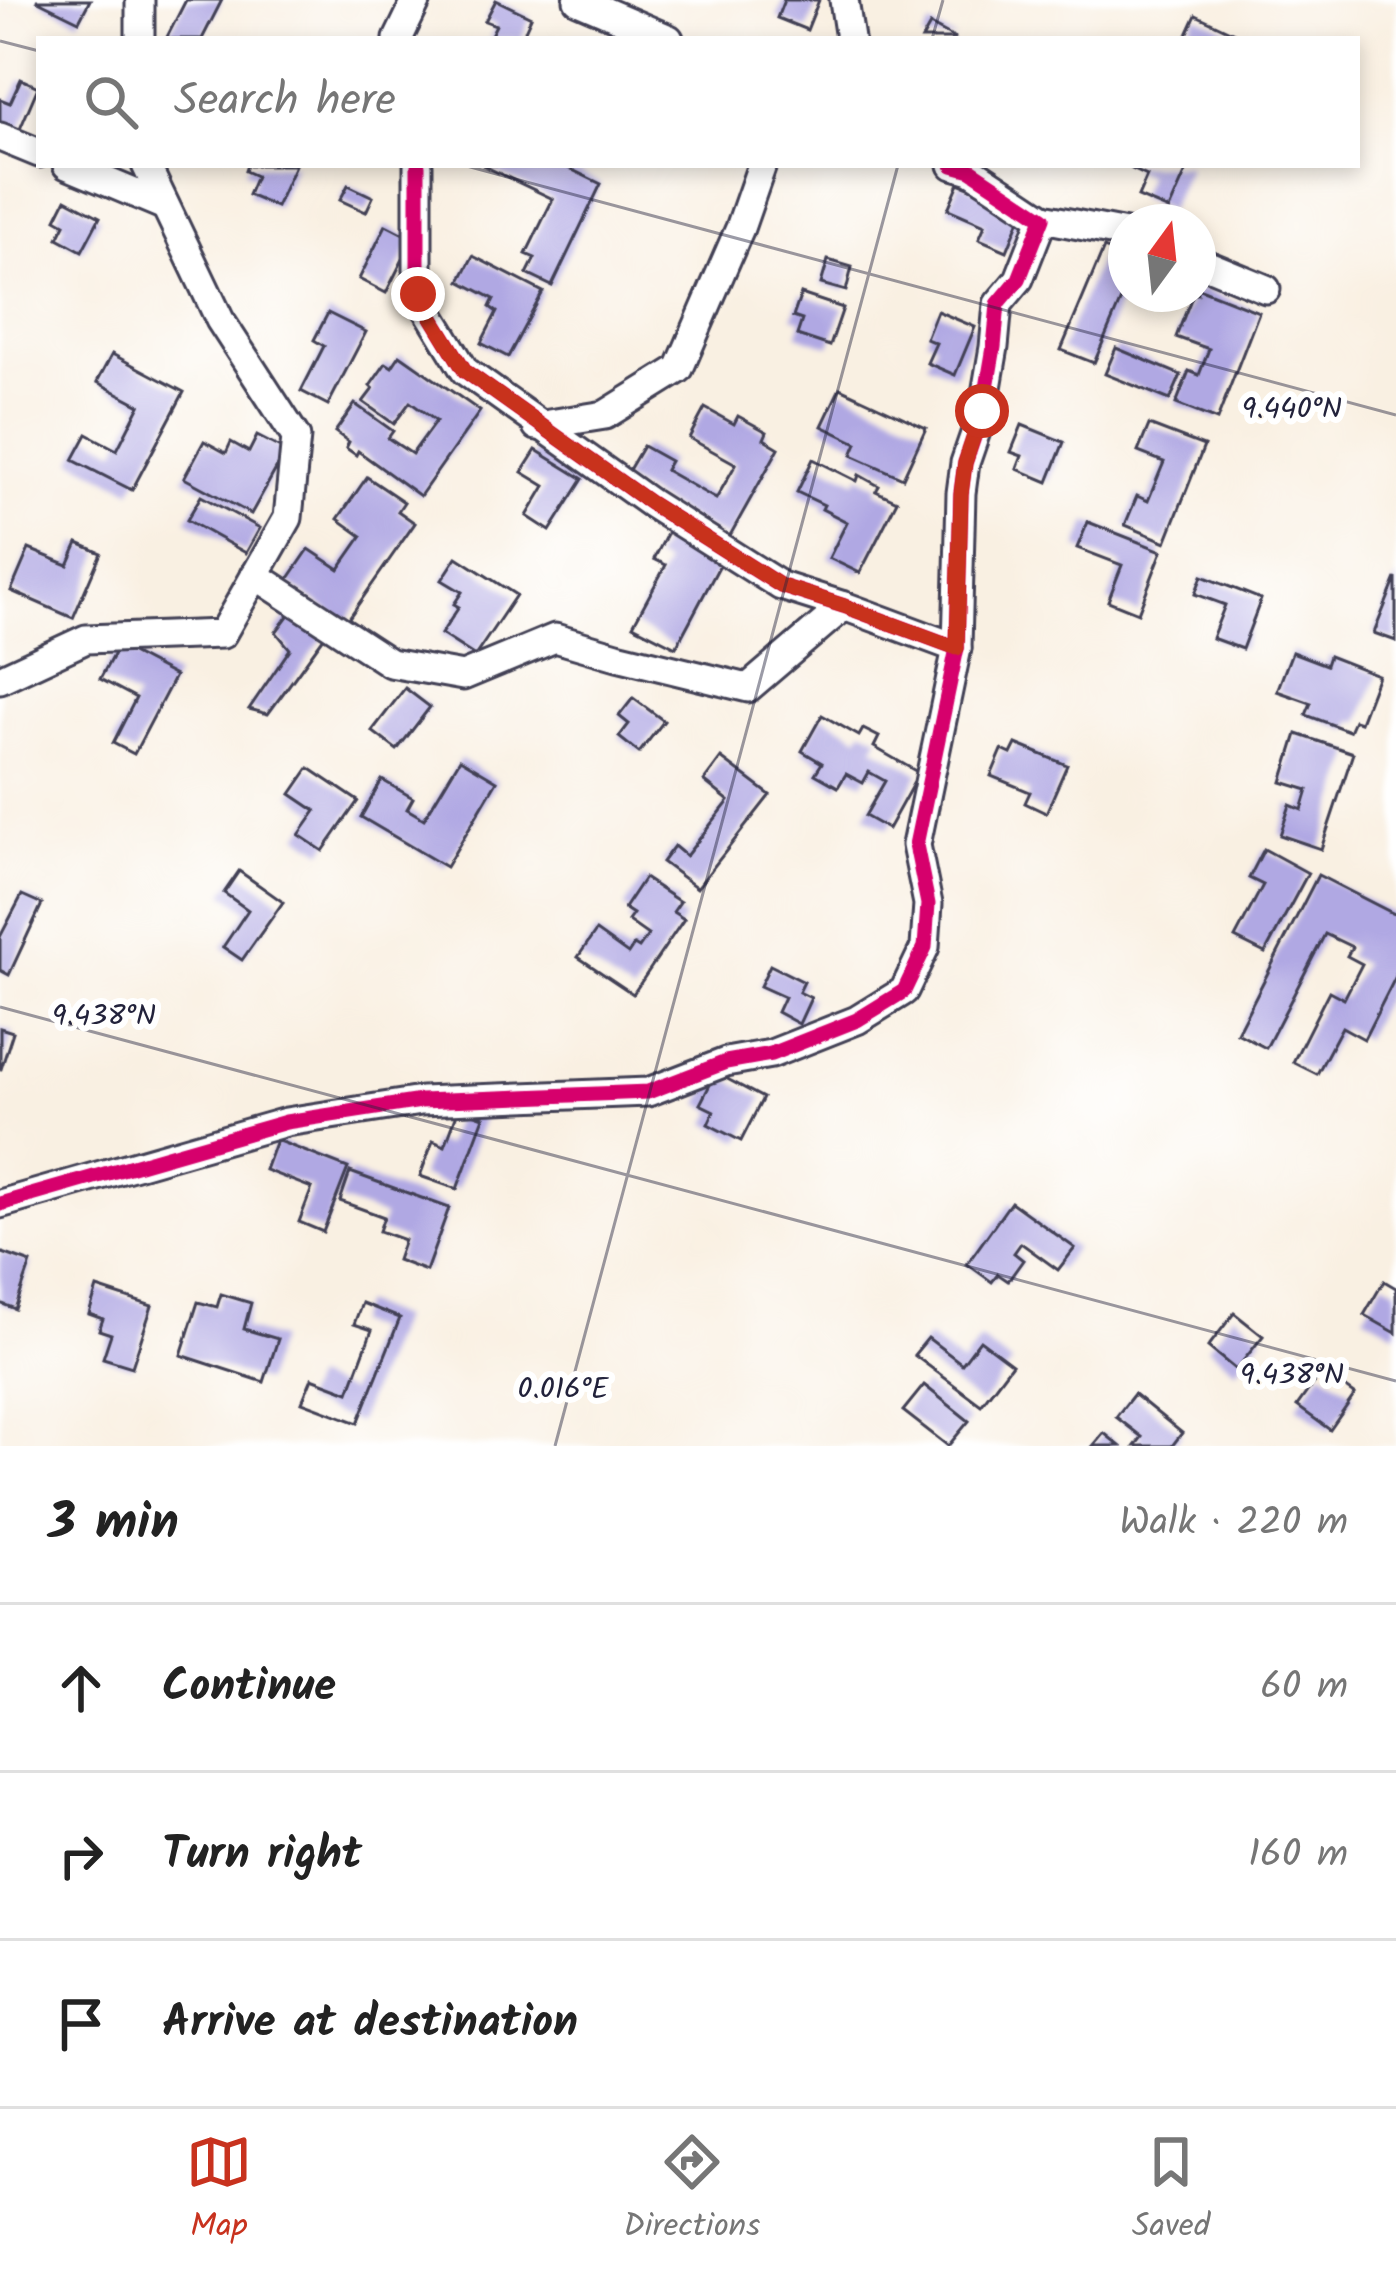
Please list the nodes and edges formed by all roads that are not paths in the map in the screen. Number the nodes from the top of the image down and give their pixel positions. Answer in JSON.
{"nodes":[{"id":1,"x":140,"y":0,"type":"edge"},
{"id":2,"x":417,"y":0,"type":"edge"},
{"id":3,"x":578,"y":0,"type":"edge"},
{"id":4,"x":844,"y":0,"type":"edge"},
{"id":5,"x":140,"y":36,"type":"edge"},
{"id":6,"x":399,"y":36,"type":"edge"},
{"id":7,"x":662,"y":36,"type":"edge"},
{"id":8,"x":850,"y":36,"type":"edge"},
{"id":9,"x":0,"y":137,"type":"edge"},
{"id":10,"x":36,"y":152,"type":"edge"},
{"id":11,"x":74,"y":168,"type":"edge"},
{"id":12,"x":147,"y":168,"type":"edge"},
{"id":13,"x":418,"y":168,"type":"edge"},
{"id":14,"x":761,"y":168,"type":"edge"},
{"id":15,"x":964,"y":168,"type":"edge"},
{"id":16,"x":165,"y":206,"type":"junction"},
{"id":17,"x":1043,"y":218,"type":"junction"},
{"id":18,"x":1108,"y":231,"type":"edge"},
{"id":19,"x":1216,"y":269,"type":"edge"},
{"id":20,"x":1266,"y":290,"type":"dead end"},
{"id":21,"x":538,"y":425,"type":"junction"},
{"id":22,"x":255,"y":575,"type":"junction"},
{"id":23,"x":844,"y":606,"type":"junction"},
{"id":24,"x":957,"y":648,"type":"junction"},
{"id":25,"x":0,"y":679,"type":"edge"},
{"id":26,"x":0,"y":1204,"type":"edge"}],
"edges":[{"from":1,"to":5,"type":"street"},
{"from":2,"to":6,"type":"street"},
{"from":3,"to":7,"type":"street"},
{"from":4,"to":8,"type":"street"},
{"from":9,"to":10,"type":"street"},
{"from":11,"to":16,"type":"street"},
{"from":12,"to":16,"type":"street"},
{"from":13,"to":21,"type":"street"},
{"from":14,"to":21,"type":"street"},
{"from":15,"to":17,"type":"street"},
{"from":16,"to":22,"type":"street"},
{"from":17,"to":18,"type":"street"},
{"from":17,"to":24,"type":"street"},
{"from":19,"to":20,"type":"street"},
{"from":21,"to":23,"type":"street"},
{"from":22,"to":23,"type":"street"},
{"from":22,"to":25,"type":"street"},
{"from":23,"to":24,"type":"street"},
{"from":24,"to":26,"type":"street"}]}
